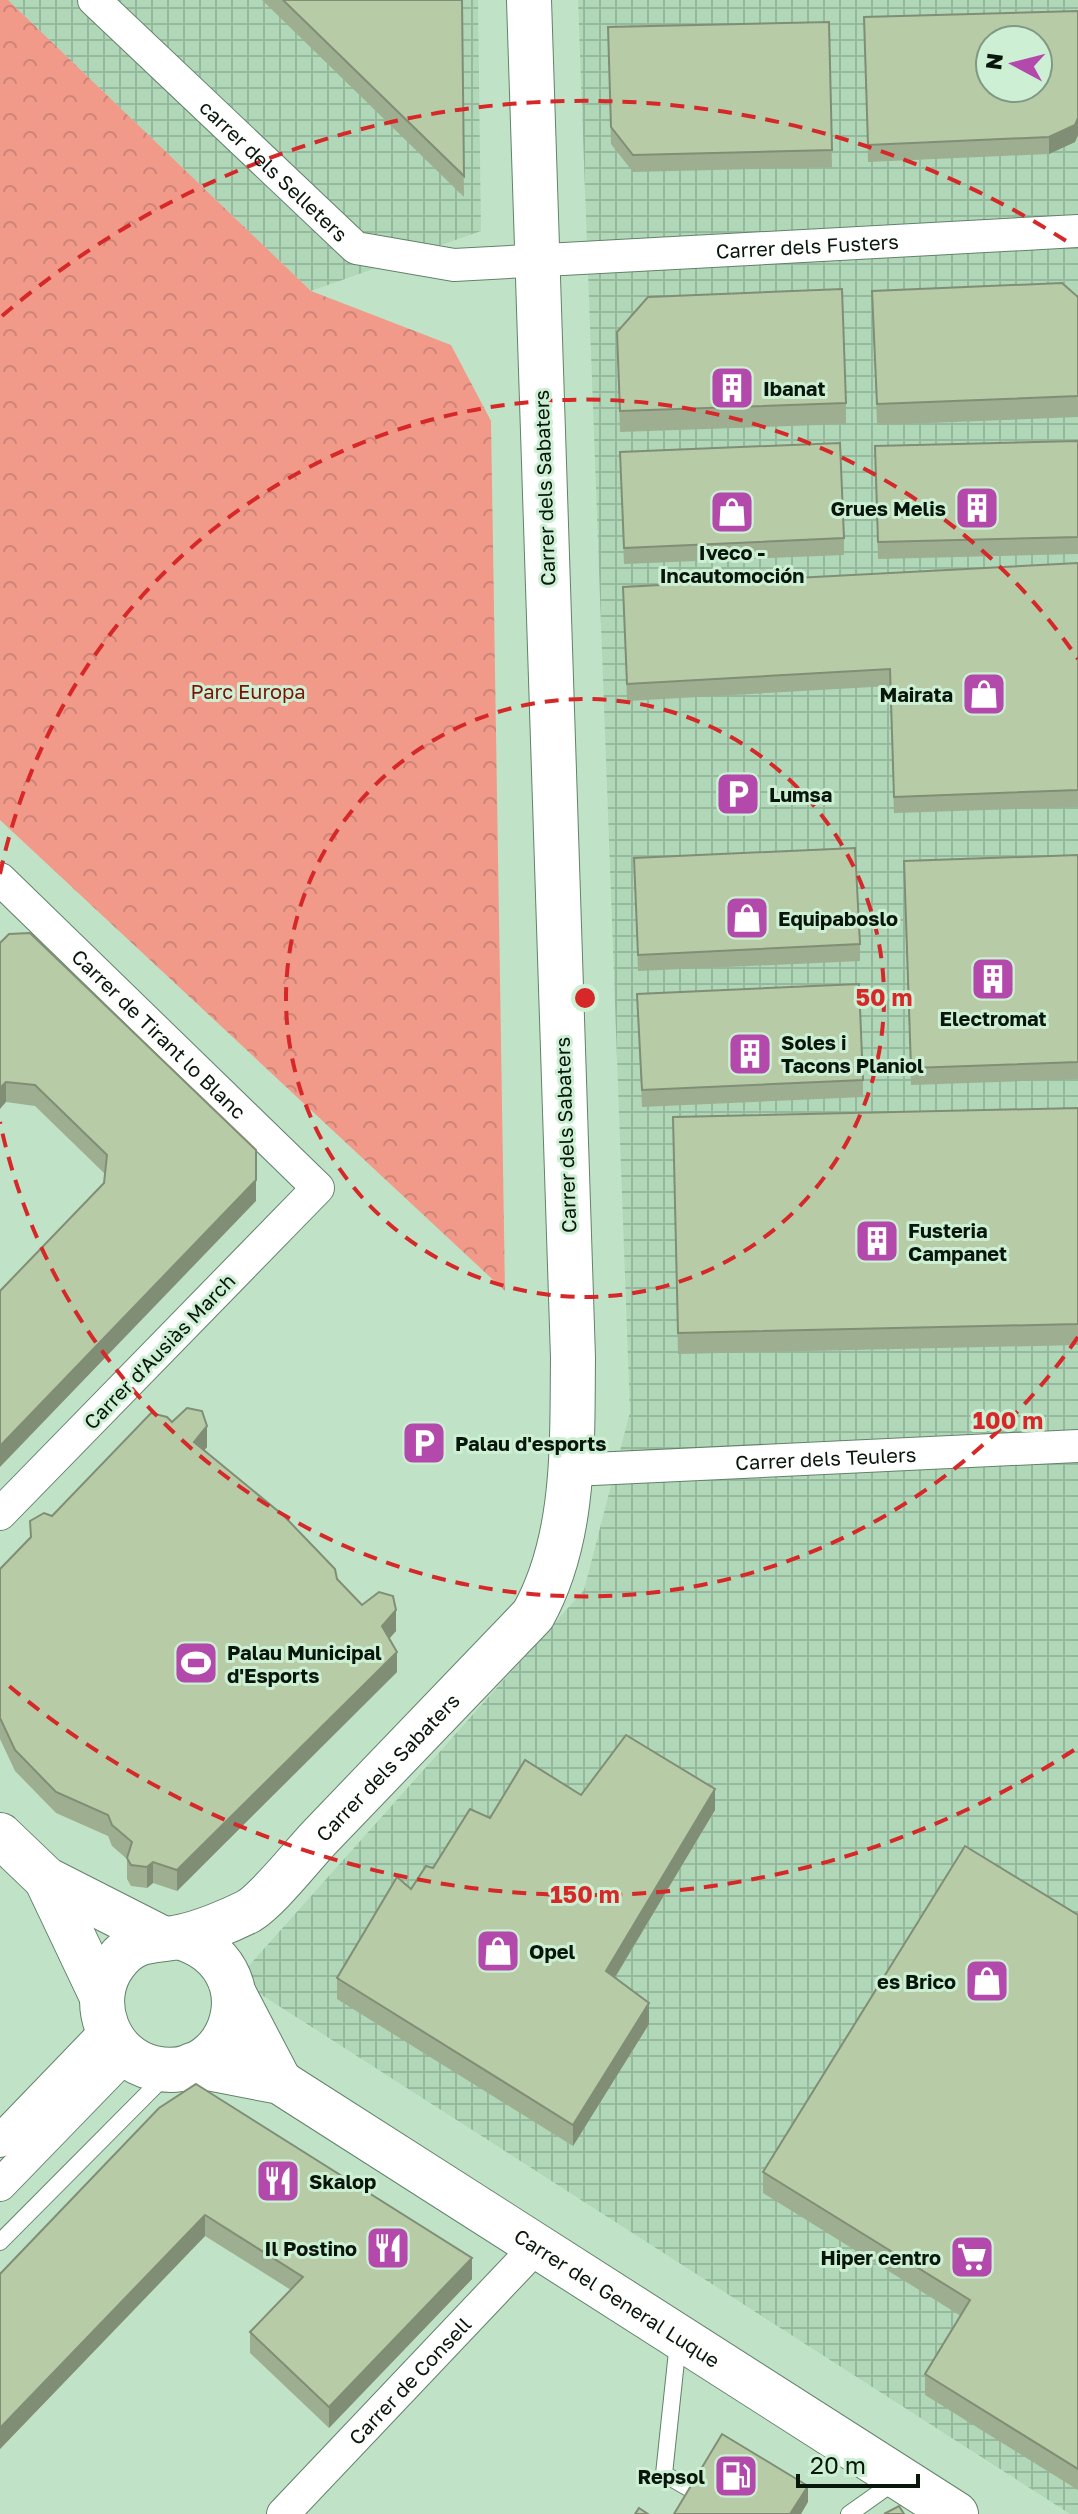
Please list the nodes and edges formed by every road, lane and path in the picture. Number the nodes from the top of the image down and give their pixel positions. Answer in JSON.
{"nodes":[{"id":1,"x":94,"y":0,"type":"edge"},
{"id":2,"x":529,"y":0,"type":"edge"},
{"id":3,"x":1078,"y":231,"type":"edge"},
{"id":4,"x":538,"y":258,"type":"junction"},
{"id":5,"x":6,"y":897,"type":"edge"},
{"id":6,"x":318,"y":1188,"type":"joint"},
{"id":7,"x":1078,"y":1446,"type":"edge"},
{"id":8,"x":572,"y":1470,"type":"junction"},
{"id":9,"x":0,"y":1514,"type":"edge"},
{"id":10,"x":0,"y":1835,"type":"edge"},
{"id":11,"x":46,"y":1879,"type":"junction"},
{"id":12,"x":250,"y":1911,"type":"junction"},
{"id":13,"x":169,"y":1937,"type":"junction"},
{"id":14,"x":233,"y":1988,"type":"junction"},
{"id":15,"x":112,"y":2027,"type":"junction"},
{"id":16,"x":181,"y":2068,"type":"junction"},
{"id":17,"x":280,"y":2082,"type":"junction"},
{"id":18,"x":0,"y":2141,"type":"edge"},
{"id":19,"x":0,"y":2185,"type":"edge"},
{"id":20,"x":0,"y":2242,"type":"edge"},
{"id":21,"x":537,"y":2246,"type":"junction"},
{"id":22,"x":679,"y":2336,"type":"junction"},
{"id":23,"x":900,"y":2478,"type":"junction"},
{"id":24,"x":283,"y":2514,"type":"edge"},
{"id":25,"x":734,"y":2514,"type":"edge"},
{"id":26,"x":849,"y":2514,"type":"edge"},
{"id":27,"x":956,"y":2514,"type":"edge"}],
"edges":[{"from":1,"to":4,"type":"street","name":"carrer dels Selleters"},
{"from":2,"to":4,"type":"street","name":"Carrer dels Sabaters"},
{"from":3,"to":4,"type":"street","name":"Carrer dels Fusters"},
{"from":4,"to":8,"type":"street","name":"Carrer dels Sabaters"},
{"from":5,"to":6,"type":"street","name":"Carrer de Tirant lo Blanc"},
{"from":6,"to":9,"type":"street","name":"Carrer d'Ausiàs March"},
{"from":7,"to":8,"type":"street","name":"Carrer dels Teulers"},
{"from":8,"to":12,"type":"street","name":"Carrer dels Sabaters"},
{"from":10,"to":11,"type":"street"},
{"from":11,"to":13,"type":"street"},
{"from":11,"to":15,"type":"street"},
{"from":12,"to":13,"type":"street","name":"Carrer dels Sabaters"},
{"from":12,"to":14,"type":"street","name":"Carrer dels Sabaters"},
{"from":13,"to":14,"type":"street"},
{"from":13,"to":15,"type":"street"},
{"from":14,"to":16,"type":"street"},
{"from":14,"to":17,"type":"street","name":"Carrer del General Luque"},
{"from":15,"to":16,"type":"street"},
{"from":15,"to":18,"type":"street"},
{"from":15,"to":19,"type":"street"},
{"from":16,"to":17,"type":"street","name":"Carrer del General Luque"},
{"from":16,"to":20,"type":"lane"},
{"from":17,"to":21,"type":"street","name":"Carrer del General Luque"},
{"from":21,"to":22,"type":"street","name":"Carrer del General Luque"},
{"from":21,"to":24,"type":"street","name":"Carrer de Consell"},
{"from":22,"to":23,"type":"street","name":"Carrer del General Luque"},
{"from":22,"to":25,"type":"lane"},
{"from":23,"to":26,"type":"lane"},
{"from":23,"to":27,"type":"street","name":"Carrer del General Luque"}]}
